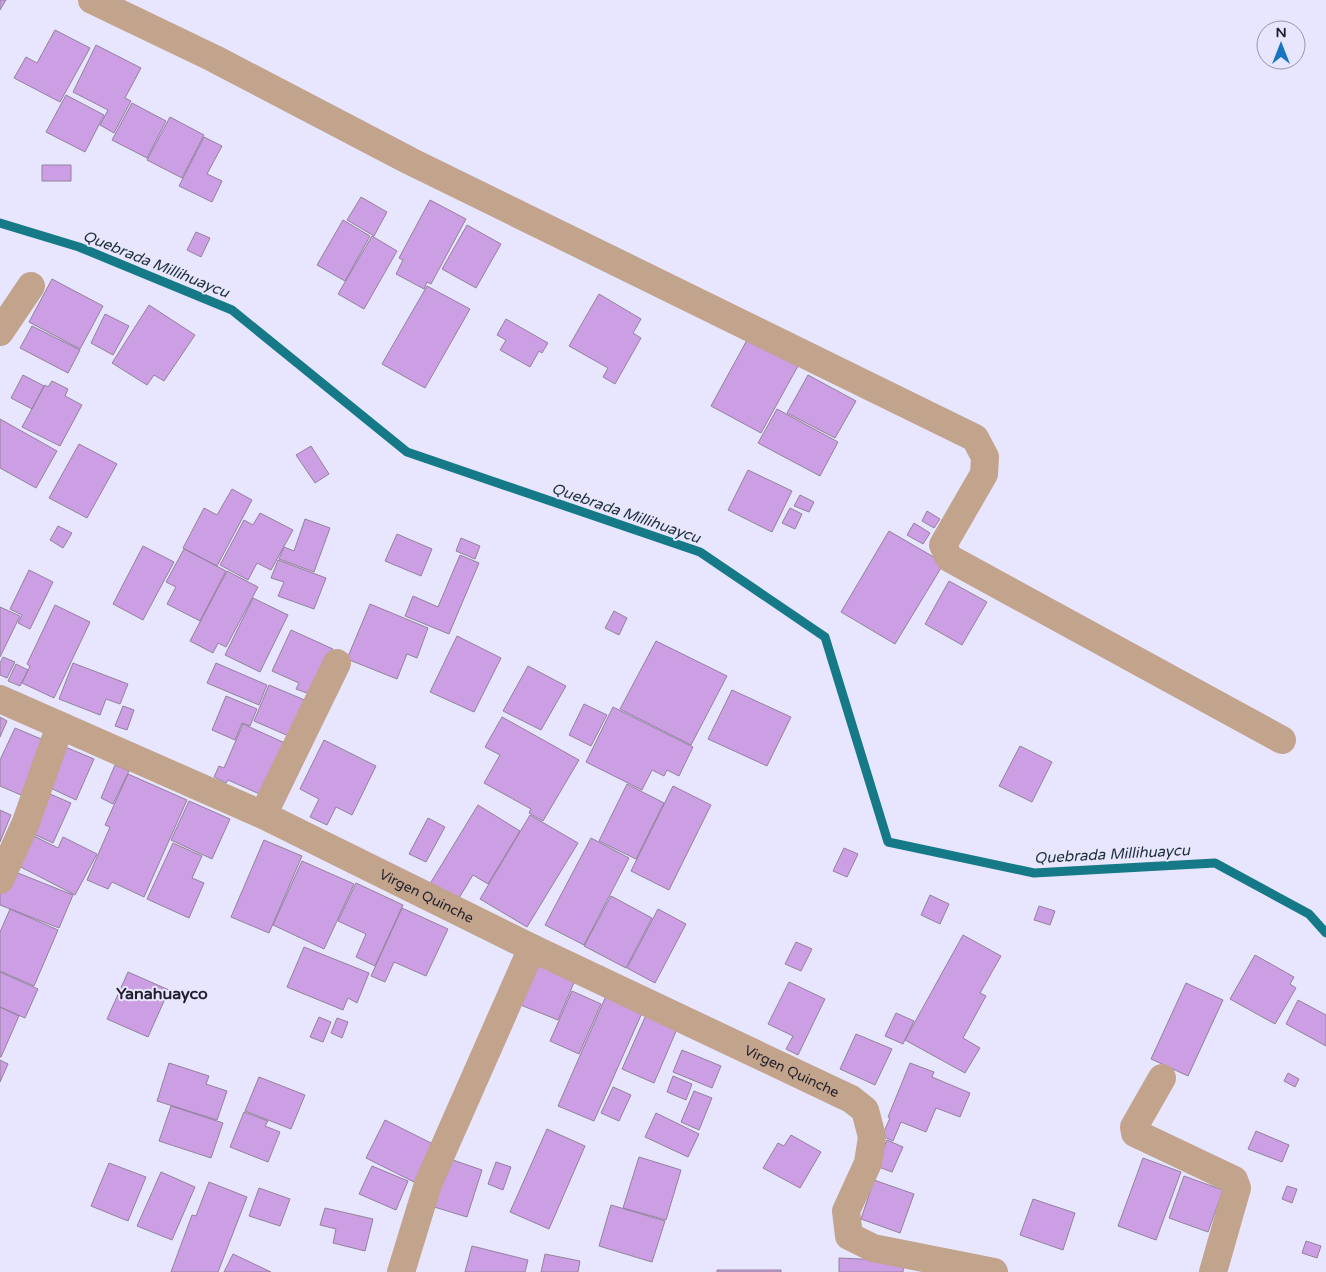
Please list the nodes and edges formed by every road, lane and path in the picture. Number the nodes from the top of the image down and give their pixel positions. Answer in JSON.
{"nodes":[{"id":1,"x":92,"y":0,"type":"edge"},
{"id":2,"x":31,"y":286,"type":"dead end"},
{"id":3,"x":0,"y":332,"type":"edge"},
{"id":4,"x":337,"y":663,"type":"dead end"},
{"id":5,"x":0,"y":699,"type":"edge"},
{"id":6,"x":60,"y":726,"type":"junction"},
{"id":7,"x":1282,"y":740,"type":"dead end"},
{"id":8,"x":263,"y":815,"type":"junction"},
{"id":9,"x":0,"y":880,"type":"edge"},
{"id":10,"x":532,"y":948,"type":"junction"},
{"id":11,"x":1162,"y":1078,"type":"dead end"},
{"id":12,"x":401,"y":1272,"type":"edge"},
{"id":13,"x":994,"y":1272,"type":"edge"},
{"id":14,"x":1213,"y":1272,"type":"edge"}],
"edges":[{"from":1,"to":7,"type":"street"},
{"from":2,"to":3,"type":"street"},
{"from":4,"to":8,"type":"street"},
{"from":5,"to":6,"type":"street","name":"Virgen Quinche"},
{"from":6,"to":8,"type":"street","name":"Virgen Quinche"},
{"from":6,"to":9,"type":"street"},
{"from":8,"to":10,"type":"street","name":"Virgen Quinche"},
{"from":10,"to":12,"type":"street"},
{"from":10,"to":13,"type":"street","name":"Virgen Quinche"},
{"from":11,"to":14,"type":"street"}]}
